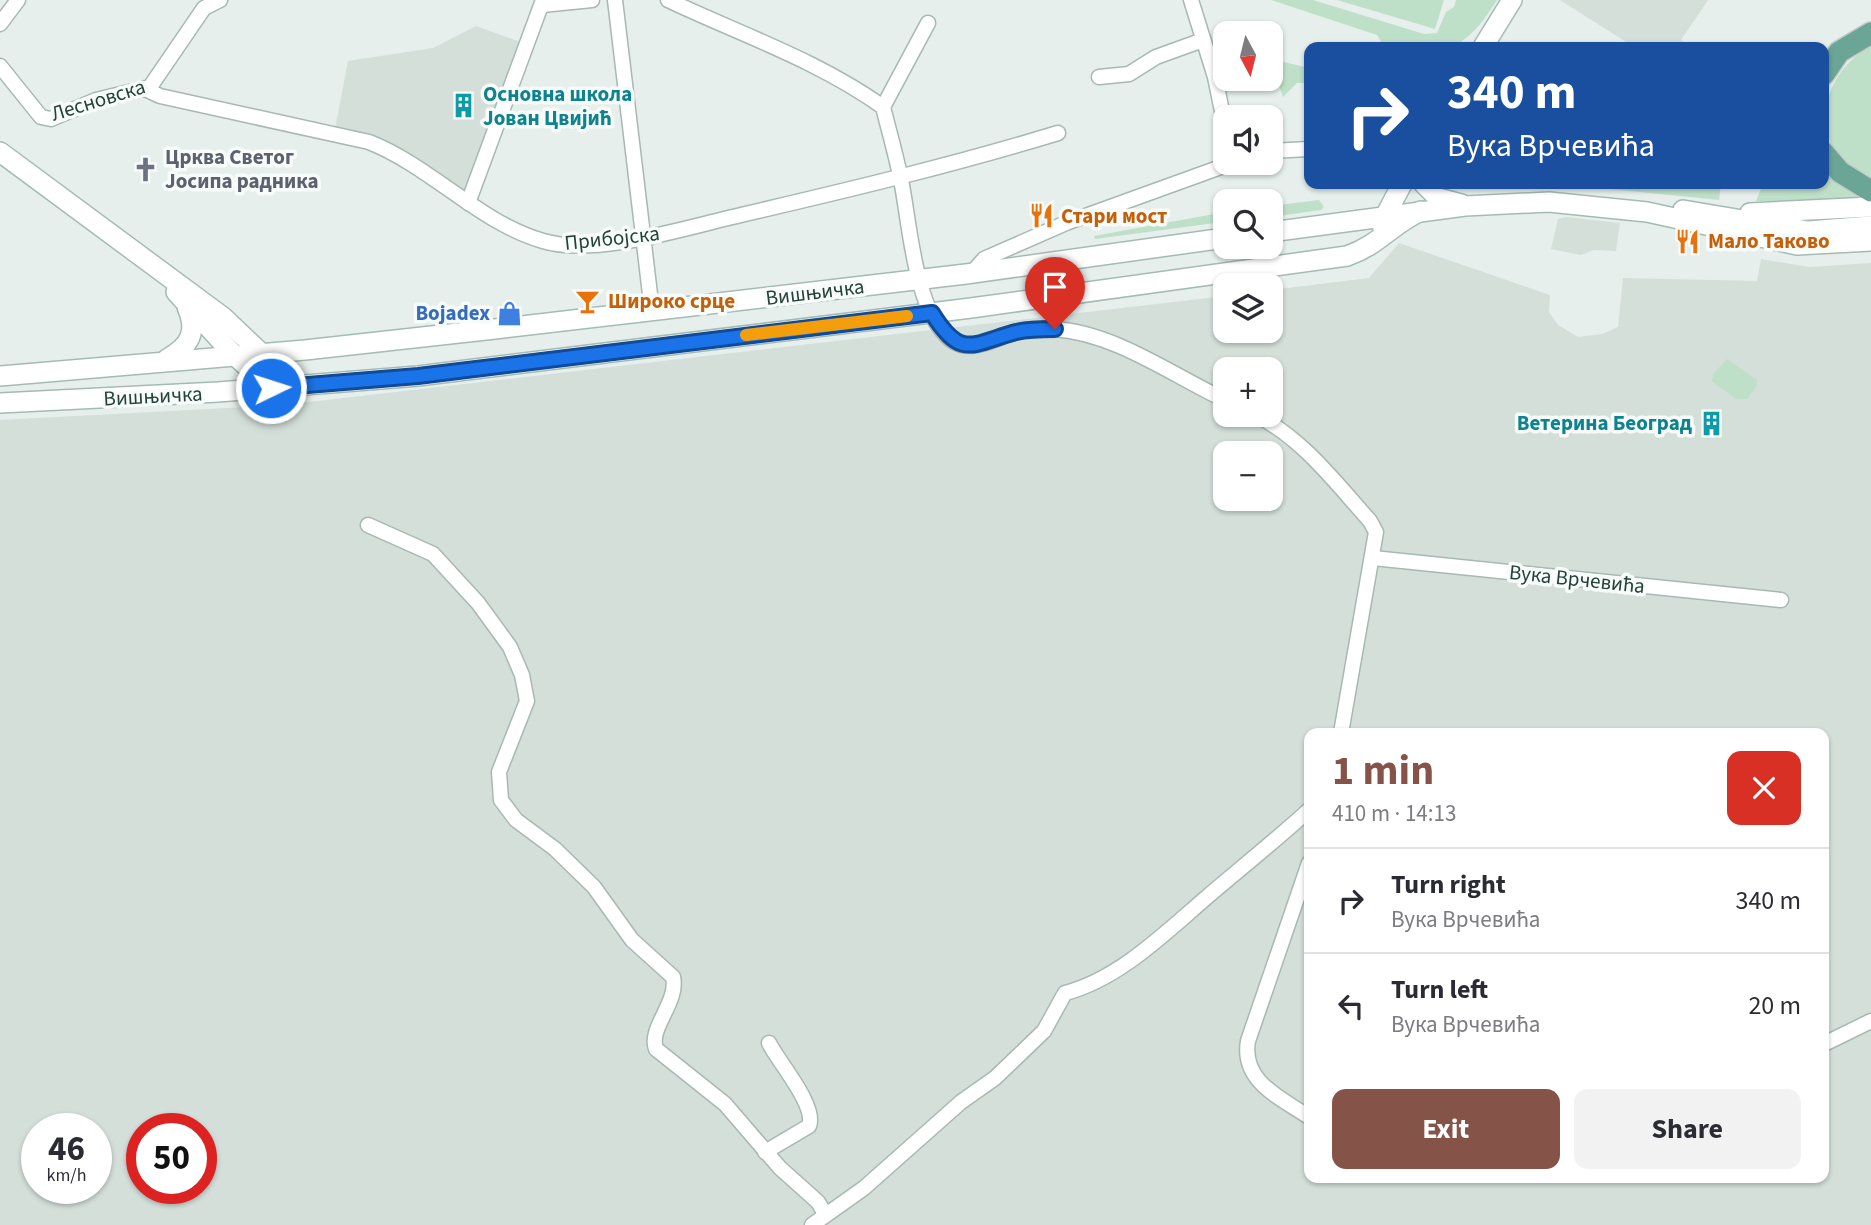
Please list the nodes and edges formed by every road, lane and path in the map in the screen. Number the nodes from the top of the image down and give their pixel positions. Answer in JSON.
{"nodes":[{"id":1,"x":18,"y":0,"type":"edge"},
{"id":2,"x":220,"y":0,"type":"edge"},
{"id":3,"x":592,"y":0,"type":"edge"},
{"id":4,"x":615,"y":0,"type":"edge"},
{"id":5,"x":668,"y":0,"type":"edge"},
{"id":6,"x":1191,"y":0,"type":"edge"},
{"id":7,"x":1512,"y":0,"type":"edge"},
{"id":8,"x":542,"y":3,"type":"edge"},
{"id":9,"x":928,"y":23,"type":"dead end"},
{"id":10,"x":0,"y":24,"type":"edge"},
{"id":11,"x":1871,"y":33,"type":"edge"},
{"id":12,"x":1203,"y":40,"type":"junction"},
{"id":13,"x":1486,"y":42,"type":"edge"},
{"id":14,"x":0,"y":66,"type":"edge"},
{"id":15,"x":1829,"y":67,"type":"edge"},
{"id":16,"x":1099,"y":77,"type":"dead end"},
{"id":17,"x":145,"y":89,"type":"junction"},
{"id":18,"x":1220,"y":105,"type":"edge"},
{"id":19,"x":883,"y":107,"type":"junction"},
{"id":20,"x":1058,"y":133,"type":"dead end"},
{"id":21,"x":1304,"y":149,"type":"edge"},
{"id":22,"x":1283,"y":150,"type":"edge"},
{"id":23,"x":0,"y":152,"type":"edge"},
{"id":24,"x":1829,"y":159,"type":"edge"},
{"id":25,"x":1213,"y":170,"type":"edge"},
{"id":26,"x":901,"y":179,"type":"junction"},
{"id":27,"x":1399,"y":189,"type":"edge"},
{"id":28,"x":1429,"y":189,"type":"edge"},
{"id":29,"x":1871,"y":191,"type":"edge"},
{"id":30,"x":468,"y":203,"type":"junction"},
{"id":31,"x":1465,"y":206,"type":"junction"},
{"id":32,"x":1871,"y":207,"type":"edge"},
{"id":33,"x":1421,"y":211,"type":"junction"},
{"id":34,"x":1647,"y":212,"type":"junction"},
{"id":35,"x":1718,"y":215,"type":"junction"},
{"id":36,"x":1385,"y":216,"type":"junction"},
{"id":37,"x":1871,"y":226,"type":"edge"},
{"id":38,"x":1283,"y":230,"type":"edge"},
{"id":39,"x":643,"y":238,"type":"junction"},
{"id":40,"x":1213,"y":240,"type":"edge"},
{"id":41,"x":1871,"y":242,"type":"edge"},
{"id":42,"x":1362,"y":251,"type":"junction"},
{"id":43,"x":138,"y":254,"type":"junction"},
{"id":44,"x":977,"y":272,"type":"junction"},
{"id":45,"x":919,"y":280,"type":"junction"},
{"id":46,"x":184,"y":300,"type":"junction"},
{"id":47,"x":652,"y":311,"type":"junction"},
{"id":48,"x":932,"y":313,"type":"junction"},
{"id":49,"x":262,"y":354,"type":"junction"},
{"id":50,"x":234,"y":355,"type":"junction"},
{"id":51,"x":165,"y":360,"type":"junction"},
{"id":52,"x":0,"y":376,"type":"edge"},
{"id":53,"x":271,"y":388,"type":"junction"},
{"id":54,"x":1213,"y":394,"type":"edge"},
{"id":55,"x":0,"y":403,"type":"edge"},
{"id":56,"x":1277,"y":427,"type":"edge"},
{"id":57,"x":368,"y":525,"type":"dead end"},
{"id":58,"x":1373,"y":558,"type":"junction"},
{"id":59,"x":1781,"y":600,"type":"dead end"},
{"id":60,"x":1342,"y":728,"type":"edge"},
{"id":61,"x":1304,"y":814,"type":"edge"},
{"id":62,"x":1304,"y":878,"type":"edge"},
{"id":63,"x":1871,"y":1021,"type":"edge"},
{"id":64,"x":1829,"y":1042,"type":"edge"},
{"id":65,"x":769,"y":1043,"type":"dead end"},
{"id":66,"x":1304,"y":1114,"type":"edge"},
{"id":67,"x":765,"y":1152,"type":"junction"},
{"id":68,"x":825,"y":1214,"type":"junction"},
{"id":69,"x":812,"y":1225,"type":"edge"}],
"edges":[{"from":1,"to":10,"type":"street"},
{"from":2,"to":17,"type":"street","name":"Лесновска"},
{"from":3,"to":8,"type":"street"},
{"from":4,"to":39,"type":"street"},
{"from":5,"to":19,"type":"street"},
{"from":6,"to":12,"type":"street"},
{"from":7,"to":13,"type":"main road"},
{"from":8,"to":30,"type":"street"},
{"from":9,"to":19,"type":"street"},
{"from":11,"to":15,"type":"main road"},
{"from":12,"to":16,"type":"street"},
{"from":12,"to":18,"type":"street"},
{"from":14,"to":17,"type":"street","name":"Лесновска"},
{"from":17,"to":30,"type":"street","name":"Прибојска"},
{"from":19,"to":26,"type":"street"},
{"from":20,"to":26,"type":"street","name":"Прибојска"},
{"from":21,"to":22,"type":"street"},
{"from":23,"to":43,"type":"main road"},
{"from":24,"to":29,"type":"main road"},
{"from":25,"to":44,"type":"street"},
{"from":26,"to":39,"type":"street","name":"Прибојска"},
{"from":26,"to":45,"type":"street"},
{"from":27,"to":36,"type":"main road"},
{"from":28,"to":31,"type":"main road"},
{"from":30,"to":39,"type":"street","name":"Прибојска"},
{"from":31,"to":33,"type":"main road"},
{"from":31,"to":34,"type":"main road"},
{"from":32,"to":35,"type":"main road"},
{"from":33,"to":36,"type":"main road"},
{"from":33,"to":42,"type":"main road","name":"Вишњичка"},
{"from":34,"to":35,"type":"main road"},
{"from":34,"to":41,"type":"main road"},
{"from":35,"to":37,"type":"main road"},
{"from":36,"to":38,"type":"main road"},
{"from":36,"to":42,"type":"main road"},
{"from":39,"to":47,"type":"street"},
{"from":40,"to":44,"type":"main road","name":"Вишњичка"},
{"from":42,"to":48,"type":"main road","name":"Вишњичка"},
{"from":43,"to":46,"type":"main road"},
{"from":43,"to":49,"type":"main road"},
{"from":44,"to":45,"type":"main road","name":"Вишњичка"},
{"from":45,"to":47,"type":"main road","name":"Вишњичка"},
{"from":45,"to":48,"type":"street"},
{"from":46,"to":50,"type":"main road"},
{"from":46,"to":51,"type":"main road"},
{"from":47,"to":49,"type":"main road","name":"Вишњичка"},
{"from":48,"to":53,"type":"main road","name":"Вишњичка"},
{"from":48,"to":54,"type":"street"},
{"from":49,"to":50,"type":"main road","name":"Вишњичка"},
{"from":49,"to":53,"type":"main road"},
{"from":50,"to":51,"type":"main road","name":"Вишњичка"},
{"from":50,"to":53,"type":"main road"},
{"from":51,"to":52,"type":"main road","name":"Вишњичка"},
{"from":53,"to":55,"type":"main road","name":"Вишњичка"},
{"from":56,"to":58,"type":"street"},
{"from":57,"to":67,"type":"street"},
{"from":58,"to":59,"type":"street","name":"Вука Врчевића"},
{"from":58,"to":60,"type":"street"},
{"from":61,"to":68,"type":"street"},
{"from":62,"to":66,"type":"street"},
{"from":63,"to":64,"type":"street"},
{"from":65,"to":67,"type":"street"},
{"from":67,"to":68,"type":"street"},
{"from":68,"to":69,"type":"street"}]}
